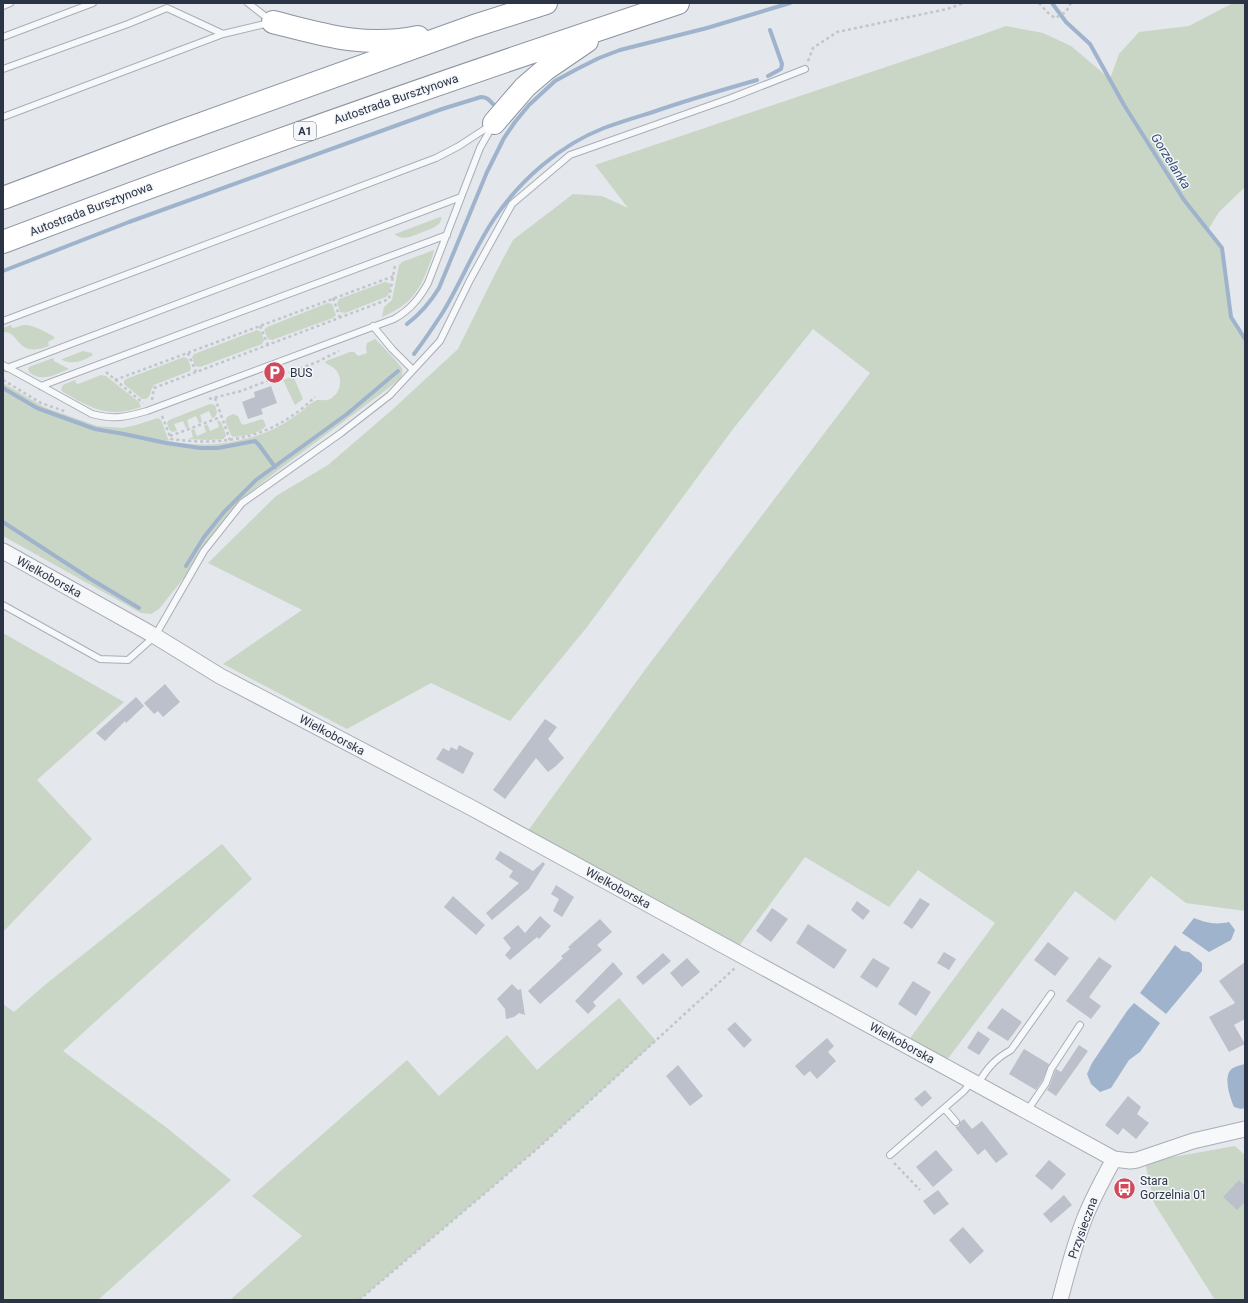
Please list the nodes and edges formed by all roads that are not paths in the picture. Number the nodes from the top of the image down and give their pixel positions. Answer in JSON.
{"nodes":[{"id":1,"x":10,"y":3,"type":"edge"},
{"id":2,"x":93,"y":3,"type":"edge"},
{"id":3,"x":248,"y":3,"type":"edge"},
{"id":4,"x":546,"y":3,"type":"edge"},
{"id":5,"x":678,"y":3,"type":"edge"},
{"id":6,"x":3,"y":6,"type":"edge"},
{"id":7,"x":273,"y":22,"type":"junction"},
{"id":8,"x":474,"y":26,"type":"junction"},
{"id":9,"x":608,"y":26,"type":"junction"},
{"id":10,"x":224,"y":34,"type":"junction"},
{"id":11,"x":3,"y":37,"type":"edge"},
{"id":12,"x":3,"y":69,"type":"edge"},
{"id":13,"x":804,"y":69,"type":"road end"},
{"id":14,"x":3,"y":117,"type":"edge"},
{"id":15,"x":494,"y":123,"type":"junction"},
{"id":16,"x":3,"y":198,"type":"edge"},
{"id":17,"x":461,"y":198,"type":"junction"},
{"id":18,"x":447,"y":235,"type":"junction"},
{"id":19,"x":3,"y":242,"type":"edge"},
{"id":20,"x":3,"y":321,"type":"edge"},
{"id":21,"x":373,"y":326,"type":"junction"},
{"id":22,"x":5,"y":366,"type":"edge"},
{"id":23,"x":413,"y":370,"type":"junction"},
{"id":24,"x":41,"y":386,"type":"junction"},
{"id":25,"x":3,"y":552,"type":"edge"},
{"id":26,"x":3,"y":605,"type":"edge"},
{"id":27,"x":155,"y":636,"type":"junction"},
{"id":28,"x":1051,"y":994,"type":"dead end"},
{"id":29,"x":1080,"y":1025,"type":"dead end"},
{"id":30,"x":975,"y":1083,"type":"junction"},
{"id":31,"x":944,"y":1109,"type":"junction"},
{"id":32,"x":1028,"y":1111,"type":"junction"},
{"id":33,"x":956,"y":1122,"type":"dead end"},
{"id":34,"x":1245,"y":1129,"type":"edge"},
{"id":35,"x":890,"y":1155,"type":"road end"},
{"id":36,"x":1114,"y":1159,"type":"junction"},
{"id":37,"x":1060,"y":1300,"type":"edge"}],
"edges":[{"from":1,"to":6,"type":"lane"},
{"from":2,"to":11,"type":"lane"},
{"from":3,"to":7,"type":"lane"},
{"from":4,"to":8,"type":"highway"},
{"from":5,"to":9,"type":"highway","name":"Autostrada Bursztynowa","number":"A1"},
{"from":7,"to":8,"type":"highway"},
{"from":7,"to":10,"type":"lane"},
{"from":8,"to":16,"type":"highway"},
{"from":9,"to":15,"type":"highway"},
{"from":9,"to":19,"type":"highway","name":"Autostrada Bursztynowa","number":"A1"},
{"from":10,"to":12,"type":"lane"},
{"from":10,"to":14,"type":"lane"},
{"from":13,"to":23,"type":"lane"},
{"from":15,"to":17,"type":"lane"},
{"from":15,"to":20,"type":"lane"},
{"from":17,"to":18,"type":"lane"},
{"from":17,"to":22,"type":"lane"},
{"from":18,"to":21,"type":"lane"},
{"from":18,"to":24,"type":"lane"},
{"from":21,"to":23,"type":"lane"},
{"from":21,"to":24,"type":"lane"},
{"from":22,"to":24,"type":"lane"},
{"from":23,"to":27,"type":"lane"},
{"from":25,"to":27,"type":"street","name":"Wielkoborska"},
{"from":26,"to":27,"type":"lane"},
{"from":27,"to":30,"type":"street","name":"Wielkoborska"},
{"from":28,"to":30,"type":"lane"},
{"from":29,"to":32,"type":"lane"},
{"from":30,"to":31,"type":"lane"},
{"from":30,"to":32,"type":"street","name":"Wielkoborska"},
{"from":31,"to":33,"type":"lane"},
{"from":31,"to":35,"type":"lane"},
{"from":32,"to":36,"type":"street","name":"Wielkoborska"},
{"from":34,"to":36,"type":"street","name":"Wielkoborska"},
{"from":36,"to":37,"type":"street","name":"Przysieczna"}]}
